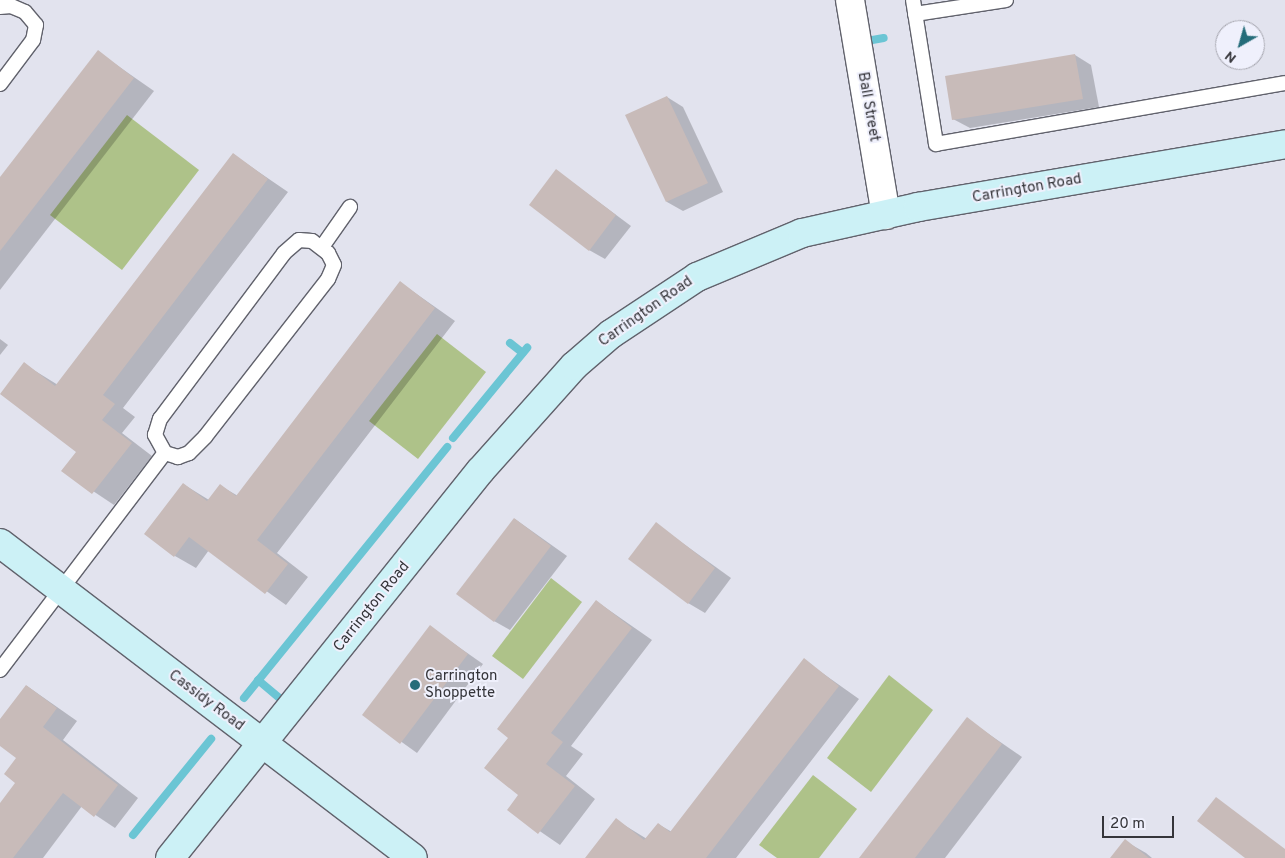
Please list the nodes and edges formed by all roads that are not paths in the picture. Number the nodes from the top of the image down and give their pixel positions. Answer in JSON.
{"nodes":[{"id":1,"x":34,"y":0,"type":"edge"},
{"id":2,"x":850,"y":0,"type":"edge"},
{"id":3,"x":1006,"y":0,"type":"edge"},
{"id":4,"x":0,"y":7,"type":"edge"},
{"id":5,"x":914,"y":7,"type":"edge"},
{"id":6,"x":25,"y":12,"type":"junction"},
{"id":7,"x":1285,"y":83,"type":"edge"},
{"id":8,"x":0,"y":84,"type":"edge"},
{"id":9,"x":1285,"y":144,"type":"edge"},
{"id":10,"x":350,"y":207,"type":"dead end"},
{"id":11,"x":886,"y":215,"type":"junction"},
{"id":12,"x":322,"y":247,"type":"junction"},
{"id":13,"x":165,"y":453,"type":"junction"},
{"id":14,"x":0,"y":543,"type":"edge"},
{"id":15,"x":60,"y":589,"type":"junction"},
{"id":16,"x":0,"y":670,"type":"edge"},
{"id":17,"x":263,"y":744,"type":"junction"},
{"id":18,"x":170,"y":858,"type":"edge"},
{"id":19,"x":413,"y":858,"type":"edge"}],
"edges":[{"from":1,"to":6,"type":"lane"},
{"from":2,"to":11,"type":"street","name":"Ball Street"},
{"from":3,"to":5,"type":"lane"},
{"from":4,"to":6,"type":"lane"},
{"from":5,"to":7,"type":"lane"},
{"from":6,"to":8,"type":"lane"},
{"from":9,"to":11,"type":"street","name":"Carrington Road"},
{"from":10,"to":12,"type":"lane"},
{"from":11,"to":17,"type":"street","name":"Carrington Road"},
{"from":12,"to":13,"type":"lane"},
{"from":12,"to":13,"type":"lane"},
{"from":13,"to":15,"type":"lane"},
{"from":14,"to":15,"type":"street","name":"Cassidy Road"},
{"from":15,"to":16,"type":"lane"},
{"from":15,"to":17,"type":"street","name":"Cassidy Road"},
{"from":17,"to":18,"type":"street","name":"Carrington Road"},
{"from":17,"to":19,"type":"street","name":"Cassidy Road"}]}
